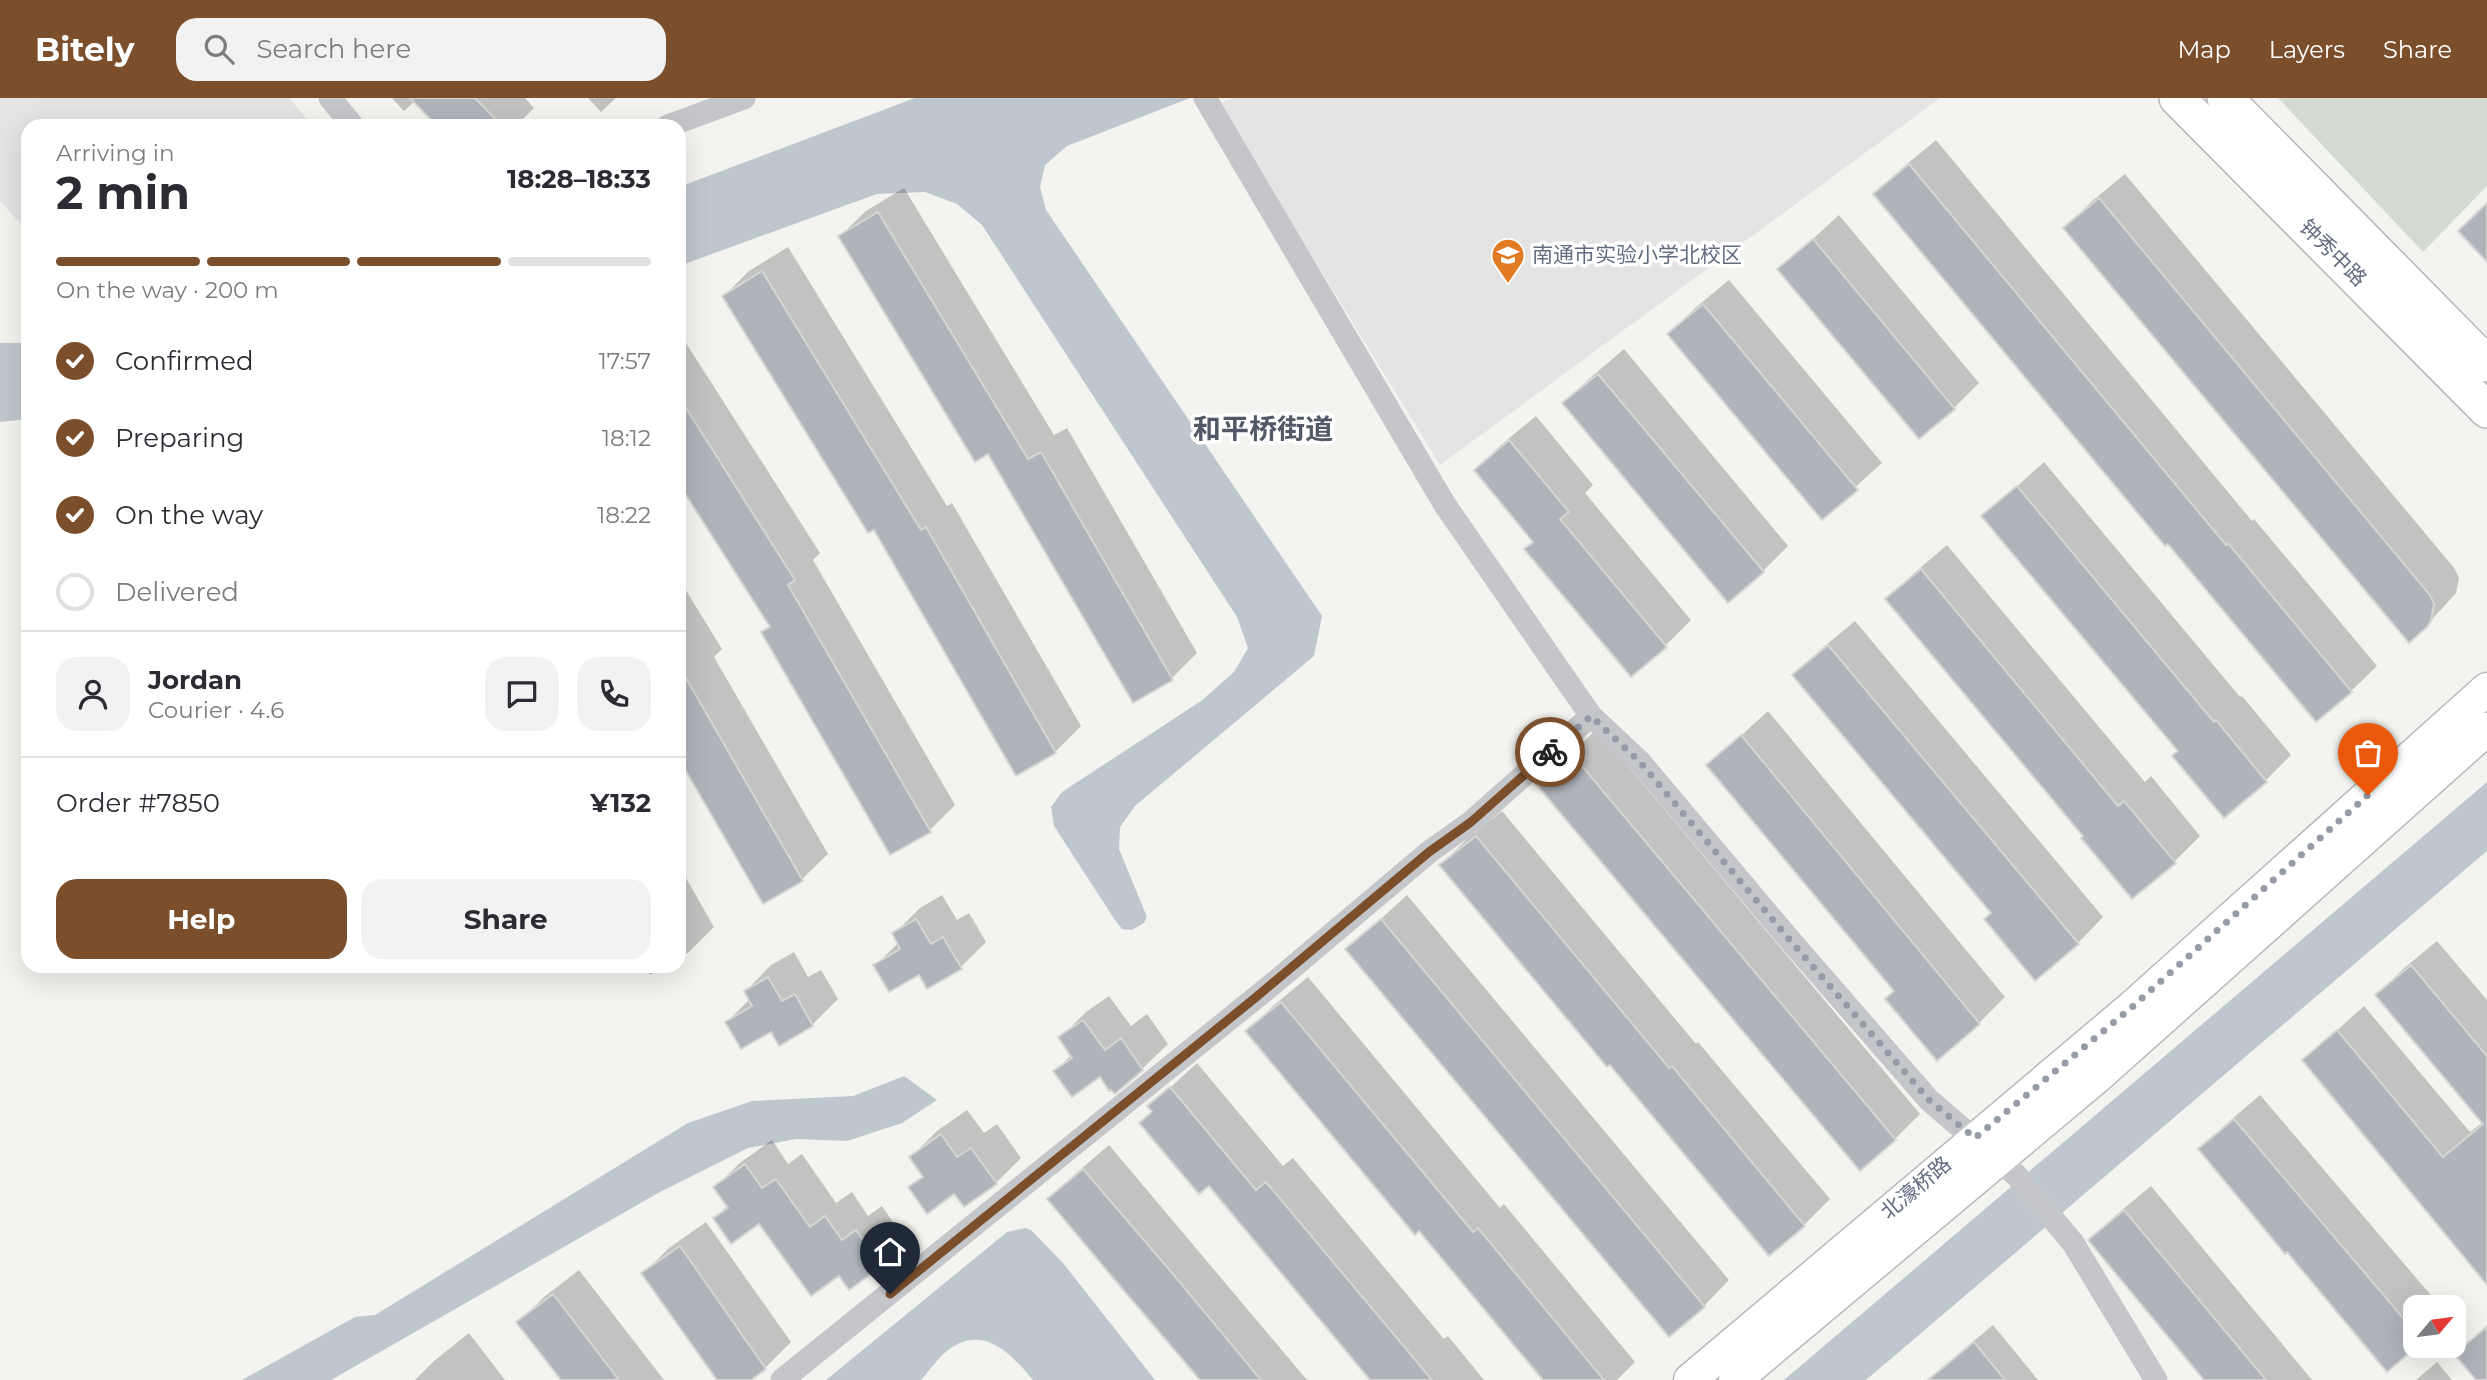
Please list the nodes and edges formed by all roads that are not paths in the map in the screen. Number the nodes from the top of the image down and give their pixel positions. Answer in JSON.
{"nodes":[{"id":1,"x":330,"y":98,"type":"edge"},
{"id":2,"x":744,"y":98,"type":"edge"},
{"id":3,"x":2177,"y":98,"type":"edge"},
{"id":4,"x":2225,"y":98,"type":"edge"},
{"id":5,"x":1208,"y":104,"type":"edge"},
{"id":6,"x":347,"y":119,"type":"edge"},
{"id":7,"x":686,"y":119,"type":"edge"},
{"id":8,"x":2487,"y":364,"type":"edge"},
{"id":9,"x":2487,"y":410,"type":"edge"},
{"id":10,"x":2487,"y":689,"type":"edge"},
{"id":11,"x":1591,"y":716,"type":"junction"},
{"id":12,"x":2487,"y":729,"type":"edge"},
{"id":13,"x":1975,"y":1138,"type":"junction"},
{"id":14,"x":2007,"y":1168,"type":"junction"},
{"id":15,"x":782,"y":1380,"type":"edge"},
{"id":16,"x":1690,"y":1380,"type":"edge"},
{"id":17,"x":1735,"y":1380,"type":"edge"},
{"id":18,"x":2156,"y":1380,"type":"edge"}],
"edges":[{"from":1,"to":6,"type":"street"},
{"from":2,"to":7,"type":"street"},
{"from":3,"to":9,"type":"main road","name":"钟秀中路"},
{"from":4,"to":8,"type":"main road","name":"钟秀中路"},
{"from":5,"to":11,"type":"street"},
{"from":10,"to":13,"type":"main road","name":"北濠桥路"},
{"from":11,"to":13,"type":"street"},
{"from":11,"to":15,"type":"street"},
{"from":12,"to":14,"type":"main road","name":"北濠桥路"},
{"from":13,"to":14,"type":"street"},
{"from":13,"to":16,"type":"main road","name":"北濠桥路"},
{"from":14,"to":17,"type":"main road","name":"北濠桥路"},
{"from":14,"to":18,"type":"street"}]}
